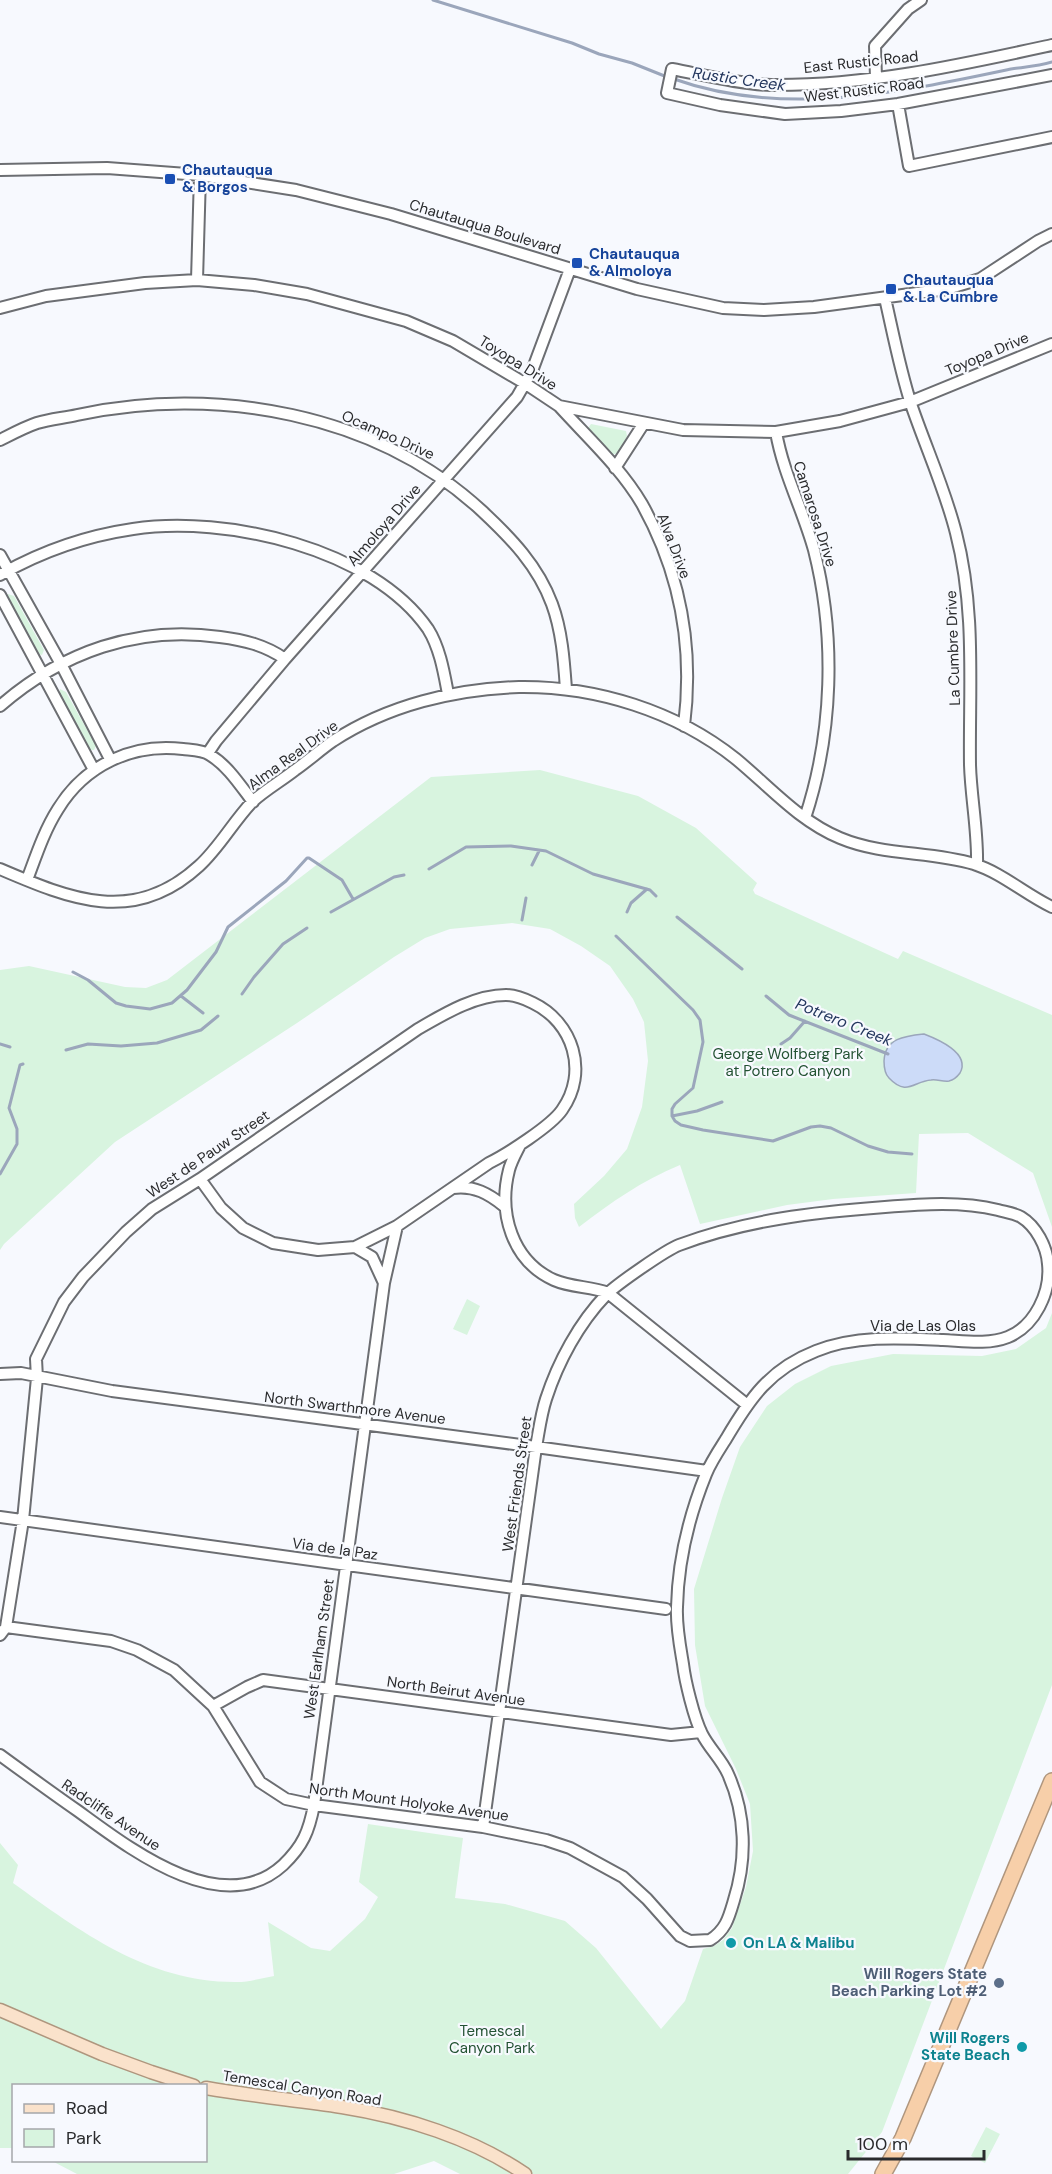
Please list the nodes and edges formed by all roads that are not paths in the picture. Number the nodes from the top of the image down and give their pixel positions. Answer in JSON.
{"nodes":[{"id":1,"x":921,"y":0,"type":"edge"},
{"id":2,"x":1052,"y":45,"type":"edge"},
{"id":3,"x":1052,"y":75,"type":"edge"},
{"id":4,"x":671,"y":76,"type":"joint"},
{"id":5,"x":876,"y":78,"type":"junction"},
{"id":6,"x":898,"y":104,"type":"junction"},
{"id":7,"x":1052,"y":137,"type":"edge"},
{"id":8,"x":0,"y":171,"type":"edge"},
{"id":9,"x":200,"y":175,"type":"junction"},
{"id":10,"x":1052,"y":234,"type":"edge"},
{"id":11,"x":570,"y":269,"type":"junction"},
{"id":12,"x":197,"y":280,"type":"junction"},
{"id":13,"x":885,"y":298,"type":"junction"},
{"id":14,"x":0,"y":308,"type":"edge"},
{"id":15,"x":1051,"y":348,"type":"edge"},
{"id":16,"x":526,"y":384,"type":"junction"},
{"id":17,"x":910,"y":402,"type":"junction"},
{"id":18,"x":559,"y":406,"type":"junction"},
{"id":19,"x":644,"y":423,"type":"junction"},
{"id":20,"x":776,"y":432,"type":"junction"},
{"id":21,"x":0,"y":440,"type":"edge"},
{"id":22,"x":615,"y":468,"type":"junction"},
{"id":23,"x":444,"y":480,"type":"junction"},
{"id":24,"x":0,"y":555,"type":"edge"},
{"id":25,"x":4,"y":572,"type":"edge"},
{"id":26,"x":362,"y":573,"type":"junction"},
{"id":27,"x":0,"y":595,"type":"edge"},
{"id":28,"x":285,"y":659,"type":"junction"},
{"id":29,"x":61,"y":664,"type":"junction"},
{"id":30,"x":42,"y":673,"type":"junction"},
{"id":31,"x":566,"y":689,"type":"junction"},
{"id":32,"x":448,"y":694,"type":"junction"},
{"id":33,"x":0,"y":706,"type":"edge"},
{"id":34,"x":684,"y":726,"type":"junction"},
{"id":35,"x":208,"y":753,"type":"junction"},
{"id":36,"x":110,"y":759,"type":"junction"},
{"id":37,"x":94,"y":770,"type":"junction"},
{"id":38,"x":253,"y":802,"type":"junction"},
{"id":39,"x":805,"y":818,"type":"junction"},
{"id":40,"x":977,"y":865,"type":"junction"},
{"id":41,"x":0,"y":869,"type":"edge"},
{"id":42,"x":27,"y":880,"type":"junction"},
{"id":43,"x":1052,"y":907,"type":"edge"},
{"id":44,"x":520,"y":1145,"type":"junction"},
{"id":45,"x":200,"y":1179,"type":"junction"},
{"id":46,"x":453,"y":1188,"type":"junction"},
{"id":47,"x":502,"y":1204,"type":"junction"},
{"id":48,"x":398,"y":1226,"type":"junction"},
{"id":49,"x":355,"y":1247,"type":"junction"},
{"id":50,"x":1049,"y":1266,"type":"joint"},
{"id":51,"x":384,"y":1283,"type":"junction"},
{"id":52,"x":608,"y":1293,"type":"junction"},
{"id":53,"x":36,"y":1359,"type":"junction"},
{"id":54,"x":21,"y":1373,"type":"junction"},
{"id":55,"x":0,"y":1374,"type":"edge"},
{"id":56,"x":37,"y":1378,"type":"junction"},
{"id":57,"x":746,"y":1404,"type":"junction"},
{"id":58,"x":366,"y":1425,"type":"junction"},
{"id":59,"x":536,"y":1447,"type":"junction"},
{"id":60,"x":706,"y":1472,"type":"junction"},
{"id":61,"x":0,"y":1517,"type":"edge"},
{"id":62,"x":23,"y":1520,"type":"junction"},
{"id":63,"x":346,"y":1566,"type":"junction"},
{"id":64,"x":518,"y":1587,"type":"junction"},
{"id":65,"x":666,"y":1609,"type":"dead end"},
{"id":66,"x":3,"y":1631,"type":"edge"},
{"id":67,"x":328,"y":1688,"type":"junction"},
{"id":68,"x":213,"y":1706,"type":"junction"},
{"id":69,"x":500,"y":1713,"type":"junction"},
{"id":70,"x":701,"y":1732,"type":"junction"},
{"id":71,"x":0,"y":1755,"type":"edge"},
{"id":72,"x":1052,"y":1781,"type":"edge"},
{"id":73,"x":314,"y":1805,"type":"junction"},
{"id":74,"x":483,"y":1827,"type":"junction"},
{"id":75,"x":726,"y":1925,"type":"joint"},
{"id":76,"x":0,"y":2010,"type":"edge"},
{"id":77,"x":191,"y":2084,"type":"edge"},
{"id":78,"x":207,"y":2088,"type":"edge"},
{"id":79,"x":525,"y":2174,"type":"edge"},
{"id":80,"x":883,"y":2174,"type":"edge"}],
"edges":[{"from":1,"to":5,"type":"street"},
{"from":2,"to":5,"type":"street","name":"East Rustic Road"},
{"from":3,"to":6,"type":"street","name":"West Rustic Road"},
{"from":4,"to":5,"type":"street","name":"East Rustic Road"},
{"from":4,"to":6,"type":"street","name":"West Rustic Road"},
{"from":6,"to":7,"type":"street"},
{"from":8,"to":9,"type":"street","name":"Chautauqua Boulevard"},
{"from":9,"to":11,"type":"street","name":"Chautauqua Boulevard"},
{"from":9,"to":12,"type":"street"},
{"from":10,"to":13,"type":"street","name":"Chautauqua Boulevard"},
{"from":11,"to":13,"type":"street","name":"Chautauqua Boulevard"},
{"from":11,"to":16,"type":"street","name":"Almoloya Drive"},
{"from":12,"to":14,"type":"street","name":"Toyopa Drive"},
{"from":12,"to":16,"type":"street","name":"Toyopa Drive"},
{"from":13,"to":17,"type":"street","name":"La Cumbre Drive"},
{"from":15,"to":17,"type":"street","name":"Toyopa Drive"},
{"from":16,"to":18,"type":"street","name":"Toyopa Drive"},
{"from":16,"to":23,"type":"street","name":"Almoloya Drive"},
{"from":17,"to":20,"type":"street","name":"Toyopa Drive"},
{"from":17,"to":40,"type":"street","name":"La Cumbre Drive"},
{"from":18,"to":19,"type":"street","name":"Toyopa Drive"},
{"from":18,"to":22,"type":"street","name":"Alva Drive"},
{"from":19,"to":20,"type":"street","name":"Toyopa Drive"},
{"from":19,"to":22,"type":"street"},
{"from":20,"to":39,"type":"street","name":"Camarosa Drive"},
{"from":21,"to":23,"type":"street","name":"Ocampo Drive"},
{"from":22,"to":34,"type":"street","name":"Alva Drive"},
{"from":23,"to":26,"type":"street","name":"Almoloya Drive"},
{"from":23,"to":31,"type":"street","name":"Ocampo Drive"},
{"from":24,"to":25,"type":"street"},
{"from":25,"to":26,"type":"street"},
{"from":25,"to":29,"type":"street"},
{"from":26,"to":28,"type":"street","name":"Almoloya Drive"},
{"from":26,"to":32,"type":"street"},
{"from":27,"to":30,"type":"street"},
{"from":28,"to":29,"type":"street"},
{"from":28,"to":35,"type":"street","name":"Almoloya Drive"},
{"from":29,"to":30,"type":"street"},
{"from":29,"to":36,"type":"street"},
{"from":30,"to":33,"type":"street"},
{"from":30,"to":37,"type":"street"},
{"from":31,"to":32,"type":"street","name":"Alma Real Drive"},
{"from":31,"to":34,"type":"street","name":"Alma Real Drive"},
{"from":32,"to":38,"type":"street","name":"Alma Real Drive"},
{"from":34,"to":39,"type":"street","name":"Alma Real Drive"},
{"from":35,"to":36,"type":"street"},
{"from":35,"to":38,"type":"street"},
{"from":36,"to":37,"type":"street"},
{"from":37,"to":42,"type":"street"},
{"from":38,"to":42,"type":"street","name":"Alma Real Drive"},
{"from":39,"to":40,"type":"street","name":"Alma Real Drive"},
{"from":40,"to":43,"type":"street","name":"Alma Real Drive"},
{"from":41,"to":42,"type":"street","name":"Alma Real Drive"},
{"from":44,"to":45,"type":"street","name":"West de Pauw Street"},
{"from":44,"to":46,"type":"street"},
{"from":44,"to":47,"type":"street"},
{"from":45,"to":49,"type":"street"},
{"from":45,"to":53,"type":"street","name":"West de Pauw Street"},
{"from":46,"to":47,"type":"street"},
{"from":46,"to":48,"type":"street"},
{"from":47,"to":52,"type":"street"},
{"from":48,"to":49,"type":"street"},
{"from":48,"to":51,"type":"street","name":"West Earlham Street"},
{"from":49,"to":51,"type":"street"},
{"from":50,"to":52,"type":"street","name":"West Friends Street"},
{"from":50,"to":57,"type":"street","name":"Via de Las Olas"},
{"from":51,"to":58,"type":"street","name":"West Earlham Street"},
{"from":52,"to":57,"type":"street"},
{"from":52,"to":59,"type":"street","name":"West Friends Street"},
{"from":53,"to":54,"type":"street"},
{"from":53,"to":56,"type":"street","name":"West de Pauw Street"},
{"from":54,"to":55,"type":"street","name":"North Swarthmore Avenue"},
{"from":54,"to":56,"type":"street","name":"North Swarthmore Avenue"},
{"from":56,"to":58,"type":"street","name":"North Swarthmore Avenue"},
{"from":56,"to":62,"type":"street","name":"West de Pauw Street"},
{"from":57,"to":60,"type":"street","name":"Via de Las Olas"},
{"from":58,"to":59,"type":"street","name":"North Swarthmore Avenue"},
{"from":58,"to":63,"type":"street","name":"West Earlham Street"},
{"from":59,"to":60,"type":"street","name":"North Swarthmore Avenue"},
{"from":59,"to":64,"type":"street","name":"West Friends Street"},
{"from":60,"to":70,"type":"street","name":"Via de Las Olas"},
{"from":61,"to":62,"type":"street","name":"Via de la Paz"},
{"from":62,"to":63,"type":"street","name":"Via de la Paz"},
{"from":62,"to":66,"type":"street","name":"West de Pauw Street"},
{"from":63,"to":64,"type":"street","name":"Via de la Paz"},
{"from":63,"to":67,"type":"street","name":"West Earlham Street"},
{"from":64,"to":65,"type":"street","name":"Via de la Paz"},
{"from":64,"to":69,"type":"street","name":"West Friends Street"},
{"from":66,"to":68,"type":"street","name":"North Mount Holyoke Avenue"},
{"from":67,"to":68,"type":"street","name":"North Beirut Avenue"},
{"from":67,"to":69,"type":"street","name":"North Beirut Avenue"},
{"from":67,"to":73,"type":"street","name":"West Earlham Street"},
{"from":68,"to":73,"type":"street","name":"North Mount Holyoke Avenue"},
{"from":69,"to":70,"type":"street","name":"North Beirut Avenue"},
{"from":69,"to":74,"type":"street","name":"West Friends Street"},
{"from":70,"to":75,"type":"street","name":"Via de Las Olas"},
{"from":71,"to":73,"type":"street","name":"Radcliffe Avenue"},
{"from":72,"to":80,"type":"highway"},
{"from":73,"to":74,"type":"street","name":"North Mount Holyoke Avenue"},
{"from":74,"to":75,"type":"street","name":"North Mount Holyoke Avenue"},
{"from":76,"to":77,"type":"main road"},
{"from":78,"to":79,"type":"main road","name":"Temescal Canyon Road"}]}
